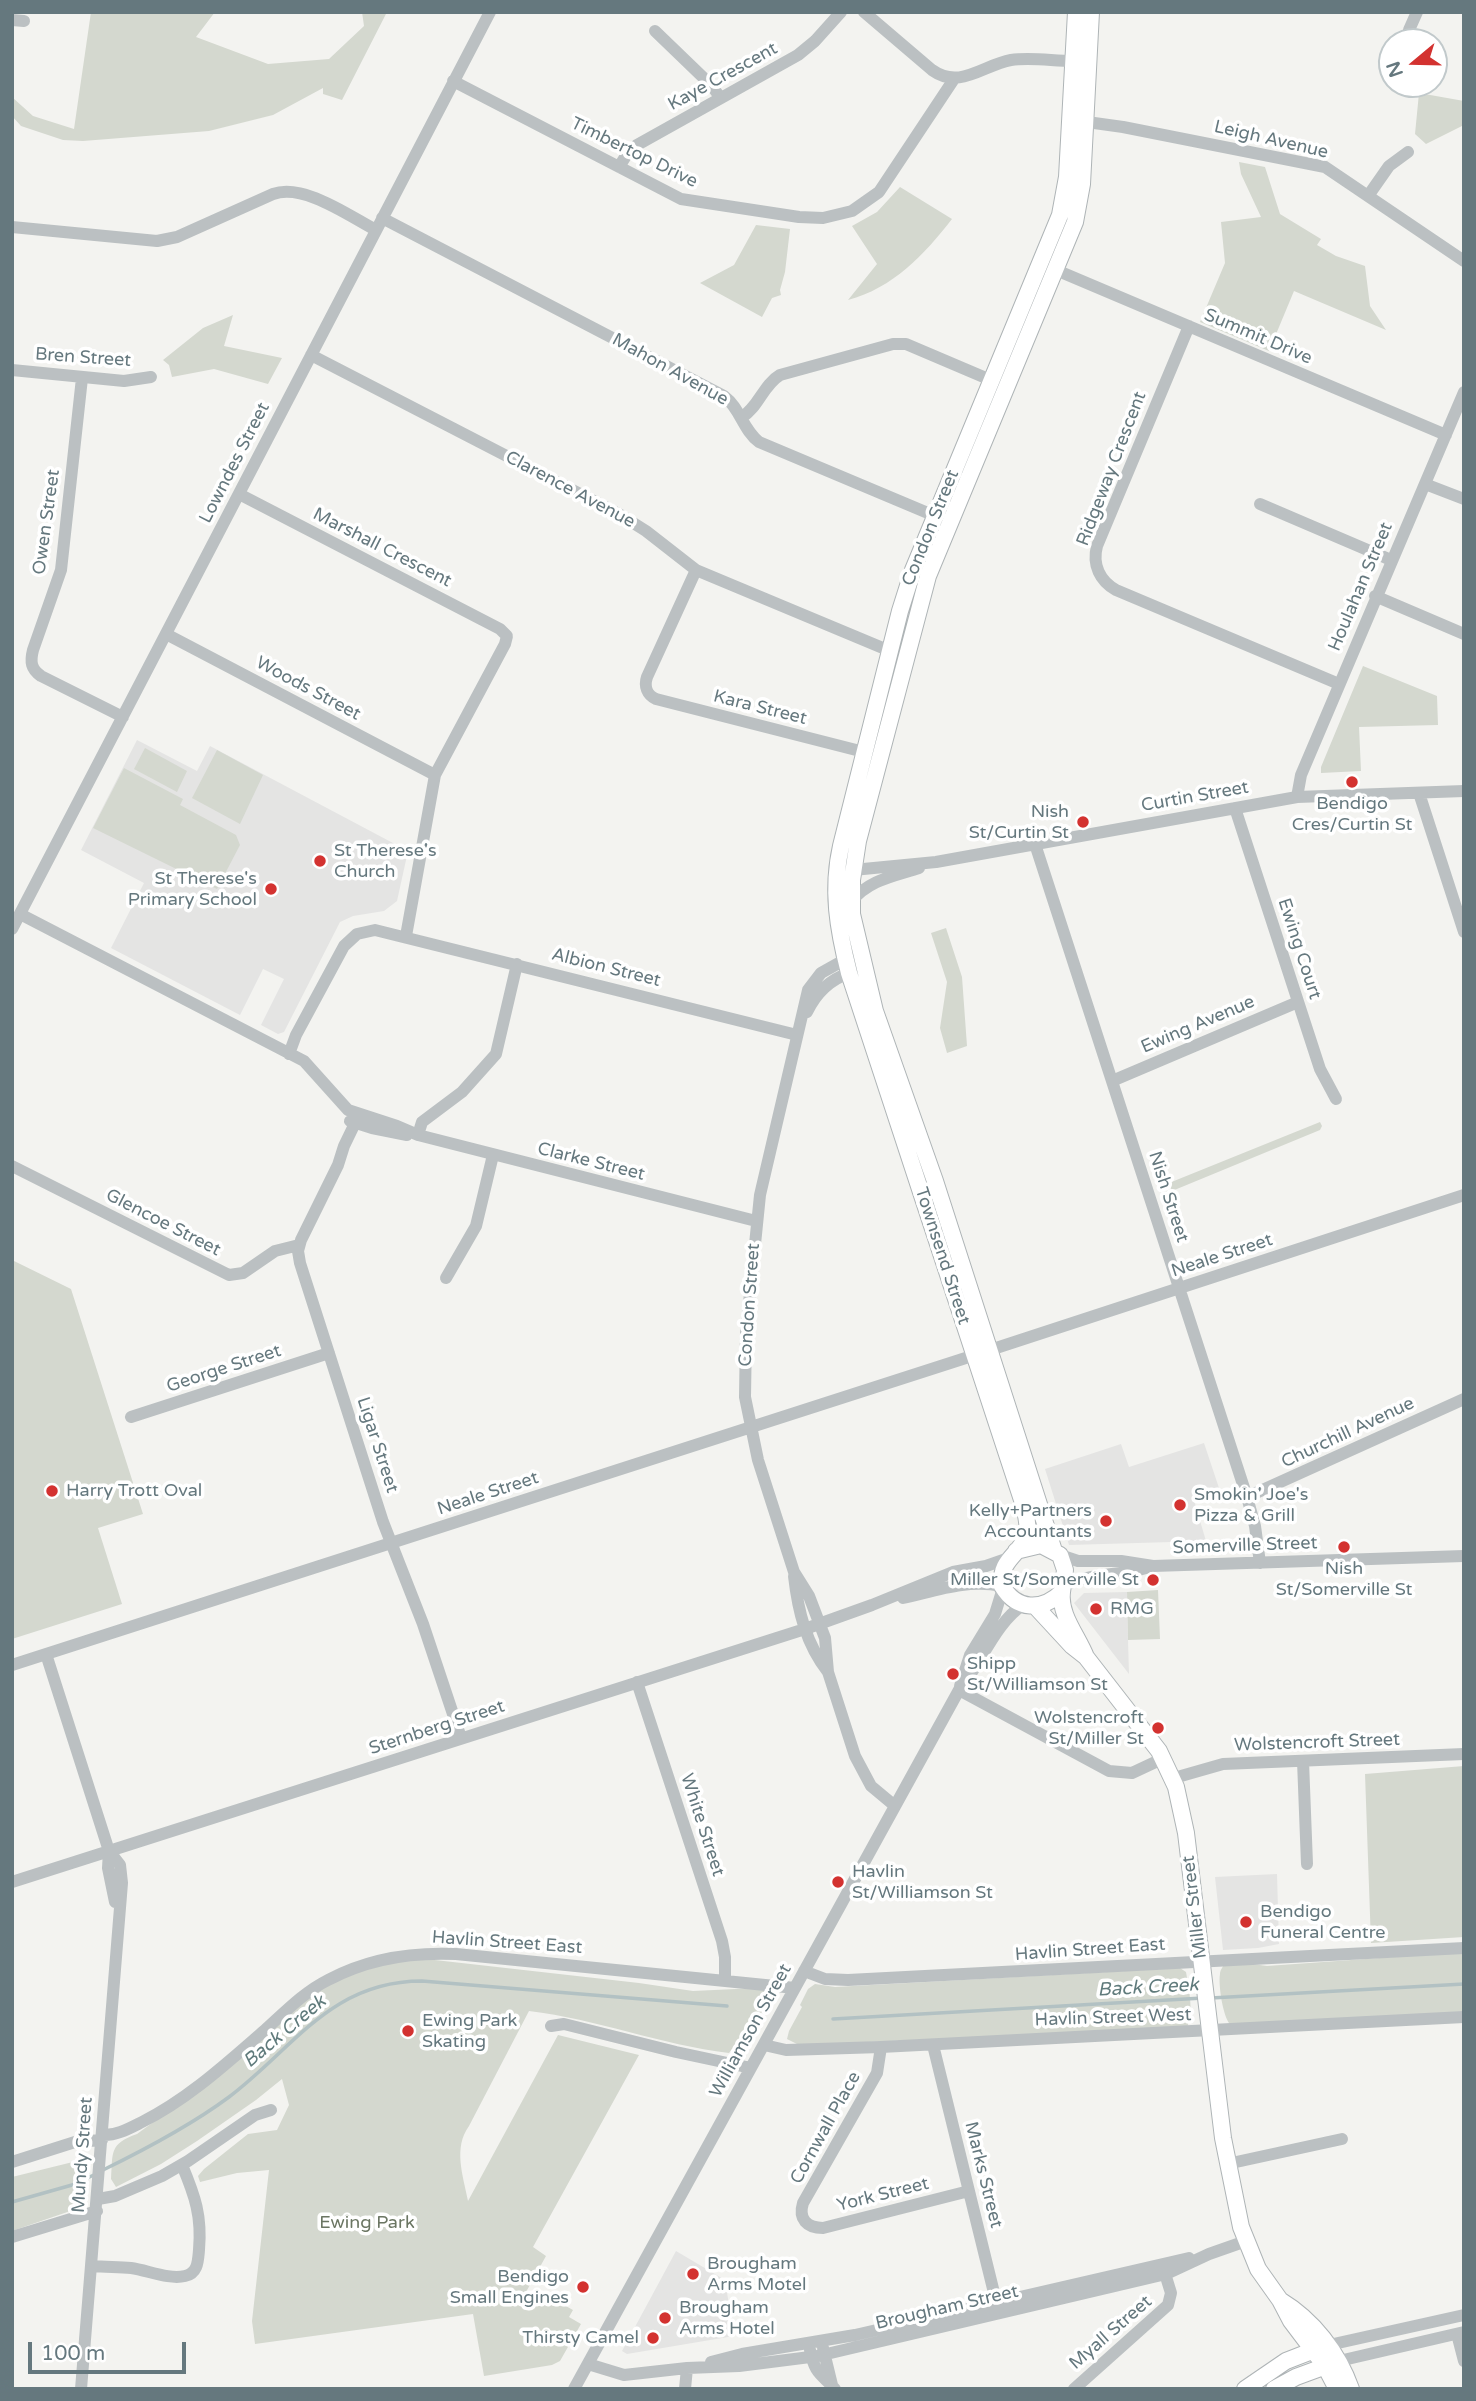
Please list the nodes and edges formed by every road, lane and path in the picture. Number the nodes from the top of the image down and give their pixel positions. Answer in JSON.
{"nodes":[{"id":1,"x":490,"y":12,"type":"edge"},
{"id":2,"x":841,"y":12,"type":"edge"},
{"id":3,"x":864,"y":12,"type":"edge"},
{"id":4,"x":1076,"y":12,"type":"edge"},
{"id":5,"x":1091,"y":12,"type":"edge"},
{"id":6,"x":1417,"y":12,"type":"edge"},
{"id":7,"x":1410,"y":28,"type":"edge"},
{"id":8,"x":655,"y":31,"type":"dead end"},
{"id":9,"x":1081,"y":61,"type":"junction"},
{"id":10,"x":954,"y":79,"type":"junction"},
{"id":11,"x":453,"y":81,"type":"junction"},
{"id":12,"x":720,"y":97,"type":"junction"},
{"id":13,"x":1087,"y":122,"type":"junction"},
{"id":14,"x":1408,"y":152,"type":"dead end"},
{"id":15,"x":619,"y":167,"type":"junction"},
{"id":16,"x":1368,"y":196,"type":"junction"},
{"id":17,"x":379,"y":224,"type":"junction"},
{"id":18,"x":12,"y":228,"type":"edge"},
{"id":19,"x":1464,"y":261,"type":"edge"},
{"id":20,"x":1056,"y":270,"type":"junction"},
{"id":21,"x":1189,"y":327,"type":"junction"},
{"id":22,"x":311,"y":355,"type":"junction"},
{"id":23,"x":12,"y":370,"type":"edge"},
{"id":24,"x":151,"y":377,"type":"dead end"},
{"id":25,"x":82,"y":378,"type":"junction"},
{"id":26,"x":993,"y":381,"type":"junction"},
{"id":27,"x":1464,"y":392,"type":"edge"},
{"id":28,"x":741,"y":418,"type":"junction"},
{"id":29,"x":1446,"y":436,"type":"junction"},
{"id":30,"x":1425,"y":484,"type":"junction"},
{"id":31,"x":239,"y":494,"type":"junction"},
{"id":32,"x":1464,"y":499,"type":"edge"},
{"id":33,"x":1260,"y":504,"type":"dead end"},
{"id":34,"x":942,"y":519,"type":"junction"},
{"id":35,"x":1391,"y":559,"type":"junction"},
{"id":36,"x":696,"y":570,"type":"junction"},
{"id":37,"x":1375,"y":596,"type":"junction"},
{"id":38,"x":166,"y":634,"type":"junction"},
{"id":39,"x":1464,"y":634,"type":"edge"},
{"id":40,"x":898,"y":654,"type":"junction"},
{"id":41,"x":1339,"y":684,"type":"junction"},
{"id":42,"x":123,"y":717,"type":"junction"},
{"id":43,"x":864,"y":752,"type":"junction"},
{"id":44,"x":435,"y":775,"type":"junction"},
{"id":45,"x":1464,"y":791,"type":"edge"},
{"id":46,"x":1419,"y":793,"type":"junction"},
{"id":47,"x":1297,"y":797,"type":"junction"},
{"id":48,"x":1235,"y":808,"type":"junction"},
{"id":49,"x":1035,"y":844,"type":"junction"},
{"id":50,"x":936,"y":862,"type":"junction"},
{"id":51,"x":853,"y":870,"type":"junction"},
{"id":52,"x":851,"y":902,"type":"junction"},
{"id":53,"x":19,"y":908,"type":"edge"},
{"id":54,"x":12,"y":929,"type":"edge"},
{"id":55,"x":1464,"y":932,"type":"edge"},
{"id":56,"x":405,"y":936,"type":"junction"},
{"id":57,"x":862,"y":961,"type":"joint"},
{"id":58,"x":517,"y":964,"type":"junction"},
{"id":59,"x":847,"y":966,"type":"junction"},
{"id":60,"x":1298,"y":1002,"type":"junction"},
{"id":61,"x":797,"y":1035,"type":"junction"},
{"id":62,"x":289,"y":1054,"type":"junction"},
{"id":63,"x":1112,"y":1081,"type":"junction"},
{"id":64,"x":1336,"y":1099,"type":"dead end"},
{"id":65,"x":361,"y":1120,"type":"junction"},
{"id":66,"x":418,"y":1135,"type":"junction"},
{"id":67,"x":493,"y":1155,"type":"junction"},
{"id":68,"x":12,"y":1166,"type":"edge"},
{"id":69,"x":1464,"y":1195,"type":"edge"},
{"id":70,"x":757,"y":1221,"type":"junction"},
{"id":71,"x":299,"y":1245,"type":"junction"},
{"id":72,"x":446,"y":1278,"type":"dead end"},
{"id":73,"x":1179,"y":1288,"type":"junction"},
{"id":74,"x":982,"y":1352,"type":"junction"},
{"id":75,"x":329,"y":1353,"type":"junction"},
{"id":76,"x":1464,"y":1399,"type":"edge"},
{"id":77,"x":131,"y":1418,"type":"dead end"},
{"id":78,"x":750,"y":1429,"type":"junction"},
{"id":79,"x":1247,"y":1497,"type":"junction"},
{"id":80,"x":391,"y":1543,"type":"junction"},
{"id":81,"x":1057,"y":1553,"type":"junction"},
{"id":82,"x":1013,"y":1554,"type":"junction"},
{"id":83,"x":1464,"y":1556,"type":"edge"},
{"id":84,"x":1260,"y":1563,"type":"junction"},
{"id":85,"x":1153,"y":1566,"type":"junction"},
{"id":86,"x":794,"y":1572,"type":"junction"},
{"id":87,"x":1003,"y":1587,"type":"junction"},
{"id":88,"x":1063,"y":1589,"type":"junction"},
{"id":89,"x":872,"y":1605,"type":"junction"},
{"id":90,"x":1030,"y":1605,"type":"junction"},
{"id":91,"x":820,"y":1624,"type":"junction"},
{"id":92,"x":805,"y":1629,"type":"junction"},
{"id":93,"x":46,"y":1654,"type":"junction"},
{"id":94,"x":1086,"y":1657,"type":"junction"},
{"id":95,"x":12,"y":1665,"type":"edge"},
{"id":96,"x":828,"y":1672,"type":"junction"},
{"id":97,"x":637,"y":1682,"type":"junction"},
{"id":98,"x":959,"y":1690,"type":"junction"},
{"id":99,"x":461,"y":1738,"type":"junction"},
{"id":100,"x":1464,"y":1754,"type":"edge"},
{"id":101,"x":1164,"y":1758,"type":"junction"},
{"id":102,"x":1303,"y":1761,"type":"junction"},
{"id":103,"x":1174,"y":1778,"type":"junction"},
{"id":104,"x":895,"y":1806,"type":"junction"},
{"id":105,"x":109,"y":1851,"type":"junction"},
{"id":106,"x":1307,"y":1864,"type":"dead end"},
{"id":107,"x":12,"y":1882,"type":"edge"},
{"id":108,"x":1464,"y":1948,"type":"edge"},
{"id":109,"x":1201,"y":1961,"type":"junction"},
{"id":110,"x":804,"y":1971,"type":"junction"},
{"id":111,"x":725,"y":1979,"type":"junction"},
{"id":112,"x":795,"y":1988,"type":"junction"},
{"id":113,"x":1464,"y":2017,"type":"edge"},
{"id":114,"x":551,"y":2026,"type":"dead end"},
{"id":115,"x":1209,"y":2032,"type":"junction"},
{"id":116,"x":764,"y":2045,"type":"junction"},
{"id":117,"x":933,"y":2045,"type":"junction"},
{"id":118,"x":881,"y":2047,"type":"junction"},
{"id":119,"x":751,"y":2068,"type":"junction"},
{"id":120,"x":271,"y":2110,"type":"dead end"},
{"id":121,"x":102,"y":2138,"type":"junction"},
{"id":122,"x":1342,"y":2139,"type":"dead end"},
{"id":123,"x":12,"y":2162,"type":"edge"},
{"id":124,"x":1227,"y":2164,"type":"junction"},
{"id":125,"x":182,"y":2165,"type":"junction"},
{"id":126,"x":969,"y":2191,"type":"junction"},
{"id":127,"x":98,"y":2198,"type":"junction"},
{"id":128,"x":806,"y":2223,"type":"joint"},
{"id":129,"x":12,"y":2237,"type":"edge"},
{"id":130,"x":1246,"y":2242,"type":"junction"},
{"id":131,"x":93,"y":2266,"type":"junction"},
{"id":132,"x":1164,"y":2269,"type":"junction"},
{"id":133,"x":1280,"y":2300,"type":"junction"},
{"id":134,"x":997,"y":2308,"type":"junction"},
{"id":135,"x":1464,"y":2315,"type":"edge"},
{"id":136,"x":1291,"y":2321,"type":"junction"},
{"id":137,"x":1460,"y":2333,"type":"edge"},
{"id":138,"x":815,"y":2342,"type":"junction"},
{"id":139,"x":1322,"y":2347,"type":"junction"},
{"id":140,"x":818,"y":2356,"type":"junction"},
{"id":141,"x":1464,"y":2361,"type":"edge"},
{"id":142,"x":588,"y":2364,"type":"junction"},
{"id":143,"x":1332,"y":2364,"type":"junction"},
{"id":144,"x":1275,"y":2367,"type":"junction"},
{"id":145,"x":687,"y":2368,"type":"junction"},
{"id":146,"x":831,"y":2387,"type":"edge"},
{"id":147,"x":81,"y":2389,"type":"edge"},
{"id":148,"x":574,"y":2389,"type":"edge"},
{"id":149,"x":685,"y":2389,"type":"edge"},
{"id":150,"x":1074,"y":2389,"type":"edge"},
{"id":151,"x":1245,"y":2389,"type":"edge"},
{"id":152,"x":1274,"y":2389,"type":"edge"},
{"id":153,"x":1337,"y":2389,"type":"edge"},
{"id":154,"x":1351,"y":2389,"type":"edge"}],
"edges":[{"from":1,"to":11,"type":"street","name":"Lowndes Street"},
{"from":2,"to":12,"type":"street","name":"Kaye Crescent"},
{"from":3,"to":10,"type":"street"},
{"from":4,"to":9,"type":"main road","name":"Condon Street"},
{"from":5,"to":9,"type":"main road","name":"Condon Street"},
{"from":6,"to":7,"type":"street"},
{"from":8,"to":12,"type":"street"},
{"from":9,"to":10,"type":"street"},
{"from":9,"to":13,"type":"main road","name":"Condon Street"},
{"from":9,"to":26,"type":"main road","name":"Condon Street"},
{"from":10,"to":15,"type":"street","name":"Timbertop Drive"},
{"from":11,"to":15,"type":"street","name":"Timbertop Drive"},
{"from":11,"to":17,"type":"street","name":"Lowndes Street"},
{"from":12,"to":15,"type":"street","name":"Kaye Crescent"},
{"from":13,"to":16,"type":"street","name":"Leigh Avenue"},
{"from":13,"to":20,"type":"main road","name":"Condon Street"},
{"from":14,"to":16,"type":"street"},
{"from":16,"to":19,"type":"street","name":"Leigh Avenue"},
{"from":17,"to":18,"type":"street","name":"Mahon Avenue"},
{"from":17,"to":22,"type":"street","name":"Lowndes Street"},
{"from":17,"to":28,"type":"street","name":"Mahon Avenue"},
{"from":20,"to":21,"type":"street","name":"Summit Drive"},
{"from":20,"to":34,"type":"main road","name":"Condon Street"},
{"from":21,"to":29,"type":"street","name":"Summit Drive"},
{"from":21,"to":41,"type":"street","name":"Ridgeway Crescent"},
{"from":22,"to":31,"type":"street","name":"Lowndes Street"},
{"from":22,"to":36,"type":"street","name":"Clarence Avenue"},
{"from":23,"to":25,"type":"street","name":"Bren Street"},
{"from":24,"to":25,"type":"street","name":"Bren Street"},
{"from":25,"to":42,"type":"street","name":"Owen Street"},
{"from":26,"to":28,"type":"street"},
{"from":26,"to":34,"type":"main road","name":"Condon Street"},
{"from":27,"to":29,"type":"street","name":"Houlahan Street"},
{"from":28,"to":34,"type":"street","name":"Mahon Avenue"},
{"from":29,"to":30,"type":"street","name":"Houlahan Street"},
{"from":30,"to":32,"type":"street"},
{"from":30,"to":35,"type":"street","name":"Houlahan Street"},
{"from":31,"to":38,"type":"street","name":"Lowndes Street"},
{"from":31,"to":44,"type":"street","name":"Marshall Crescent"},
{"from":33,"to":35,"type":"street"},
{"from":34,"to":40,"type":"main road","name":"Condon Street"},
{"from":35,"to":37,"type":"street","name":"Houlahan Street"},
{"from":36,"to":40,"type":"street","name":"Clarence Avenue"},
{"from":36,"to":43,"type":"street","name":"Kara Street"},
{"from":37,"to":39,"type":"street"},
{"from":37,"to":41,"type":"street","name":"Houlahan Street"},
{"from":38,"to":42,"type":"street","name":"Lowndes Street"},
{"from":38,"to":44,"type":"street","name":"Woods Street"},
{"from":40,"to":43,"type":"main road","name":"Condon Street"},
{"from":40,"to":51,"type":"main road","name":"Condon Street"},
{"from":41,"to":47,"type":"street","name":"Houlahan Street"},
{"from":42,"to":53,"type":"street","name":"Lowndes Street"},
{"from":43,"to":59,"type":"main road","name":"Condon Street"},
{"from":44,"to":56,"type":"street","name":"Marshall Crescent"},
{"from":45,"to":46,"type":"street","name":"Curtin Street"},
{"from":46,"to":47,"type":"street","name":"Curtin Street"},
{"from":46,"to":55,"type":"street"},
{"from":47,"to":48,"type":"street","name":"Curtin Street"},
{"from":48,"to":49,"type":"street","name":"Curtin Street"},
{"from":48,"to":60,"type":"street","name":"Ewing Court"},
{"from":49,"to":50,"type":"street","name":"Curtin Street"},
{"from":49,"to":63,"type":"street","name":"Nish Street"},
{"from":50,"to":51,"type":"street","name":"Curtin Street"},
{"from":50,"to":52,"type":"street","name":"Curtin Street"},
{"from":51,"to":52,"type":"main road","name":"Condon Street"},
{"from":51,"to":59,"type":"main road"},
{"from":52,"to":57,"type":"main road","name":"Condon Street"},
{"from":53,"to":54,"type":"street","name":"Lowndes Street"},
{"from":53,"to":62,"type":"street","name":"Clarke Street"},
{"from":56,"to":58,"type":"street","name":"Albion Street"},
{"from":56,"to":62,"type":"street"},
{"from":57,"to":74,"type":"main road","name":"Townsend Street"},
{"from":58,"to":61,"type":"street","name":"Albion Street"},
{"from":58,"to":66,"type":"street"},
{"from":59,"to":61,"type":"street","name":"Condon Street"},
{"from":59,"to":74,"type":"main road","name":"Townsend Street"},
{"from":60,"to":63,"type":"street","name":"Ewing Avenue"},
{"from":60,"to":64,"type":"street","name":"Ewing Court"},
{"from":61,"to":70,"type":"street","name":"Condon Street"},
{"from":62,"to":65,"type":"street","name":"Clarke Street"},
{"from":63,"to":73,"type":"street","name":"Nish Street"},
{"from":65,"to":66,"type":"street","name":"Clarke Street"},
{"from":65,"to":71,"type":"street"},
{"from":66,"to":67,"type":"street","name":"Clarke Street"},
{"from":67,"to":70,"type":"street","name":"Clarke Street"},
{"from":67,"to":72,"type":"street"},
{"from":68,"to":71,"type":"street","name":"Glencoe Street"},
{"from":69,"to":73,"type":"street","name":"Neale Street"},
{"from":70,"to":78,"type":"street","name":"Condon Street"},
{"from":71,"to":75,"type":"street","name":"Ligar Street"},
{"from":73,"to":74,"type":"street","name":"Neale Street"},
{"from":73,"to":79,"type":"street","name":"Nish Street"},
{"from":74,"to":78,"type":"street","name":"Neale Street"},
{"from":74,"to":81,"type":"main road","name":"Townsend Street"},
{"from":74,"to":82,"type":"main road","name":"Townsend Street"},
{"from":75,"to":77,"type":"street","name":"George Street"},
{"from":75,"to":80,"type":"street","name":"Ligar Street"},
{"from":76,"to":79,"type":"street","name":"Churchill Avenue"},
{"from":78,"to":80,"type":"street","name":"Neale Street"},
{"from":78,"to":86,"type":"street","name":"Condon Street"},
{"from":79,"to":84,"type":"street","name":"Nish Street"},
{"from":80,"to":93,"type":"street","name":"Neale Street"},
{"from":80,"to":99,"type":"street","name":"Ligar Street"},
{"from":81,"to":82,"type":"main road"},
{"from":81,"to":85,"type":"street","name":"Somerville Street"},
{"from":81,"to":88,"type":"main road"},
{"from":82,"to":87,"type":"main road"},
{"from":82,"to":89,"type":"street","name":"Sternberg Street"},
{"from":83,"to":84,"type":"street","name":"Somerville Street"},
{"from":84,"to":85,"type":"street","name":"Somerville Street"},
{"from":85,"to":88,"type":"street","name":"Somerville Street"},
{"from":86,"to":91,"type":"street","name":"Condon Street"},
{"from":86,"to":92,"type":"street","name":"Condon Street"},
{"from":87,"to":89,"type":"street","name":"Sternberg Street"},
{"from":87,"to":90,"type":"main road"},
{"from":87,"to":98,"type":"street","name":"Williamson Street"},
{"from":88,"to":90,"type":"main road"},
{"from":88,"to":94,"type":"main road","name":"Miller Street"},
{"from":89,"to":91,"type":"street","name":"Sternberg Street"},
{"from":90,"to":94,"type":"main road","name":"Miller Street"},
{"from":90,"to":98,"type":"street","name":"Williamson Street"},
{"from":91,"to":92,"type":"street","name":"Sternberg Street"},
{"from":91,"to":96,"type":"street","name":"Condon Street"},
{"from":92,"to":96,"type":"street","name":"Condon Street"},
{"from":92,"to":97,"type":"street","name":"Sternberg Street"},
{"from":93,"to":95,"type":"street","name":"Neale Street"},
{"from":93,"to":105,"type":"street","name":"Mundy Street"},
{"from":94,"to":101,"type":"main road","name":"Miller Street"},
{"from":96,"to":104,"type":"street","name":"Condon Street"},
{"from":97,"to":99,"type":"street","name":"Sternberg Street"},
{"from":97,"to":111,"type":"street","name":"White Street"},
{"from":98,"to":101,"type":"street"},
{"from":98,"to":104,"type":"street","name":"Williamson Street"},
{"from":99,"to":105,"type":"street","name":"Sternberg Street"},
{"from":100,"to":102,"type":"street","name":"Wolstencroft Street"},
{"from":101,"to":103,"type":"main road","name":"Miller Street"},
{"from":102,"to":103,"type":"street","name":"Wolstencroft Street"},
{"from":102,"to":106,"type":"street"},
{"from":103,"to":109,"type":"main road","name":"Miller Street"},
{"from":104,"to":110,"type":"street","name":"Williamson Street"},
{"from":105,"to":107,"type":"street","name":"Sternberg Street"},
{"from":105,"to":121,"type":"street","name":"Mundy Street"},
{"from":108,"to":109,"type":"street","name":"Havlin Street East"},
{"from":109,"to":110,"type":"street","name":"Havlin Street East"},
{"from":109,"to":115,"type":"main road","name":"Miller Street"},
{"from":110,"to":112,"type":"street","name":"Williamson Street"},
{"from":111,"to":112,"type":"street","name":"Havlin Street East"},
{"from":111,"to":121,"type":"street","name":"Havlin Street East"},
{"from":112,"to":116,"type":"street","name":"Williamson Street"},
{"from":113,"to":115,"type":"street","name":"Havlin Street West"},
{"from":114,"to":119,"type":"street"},
{"from":115,"to":117,"type":"street","name":"Havlin Street West"},
{"from":115,"to":124,"type":"main road","name":"Miller Street"},
{"from":116,"to":118,"type":"street","name":"Havlin Street West"},
{"from":116,"to":119,"type":"street","name":"Williamson Street"},
{"from":117,"to":118,"type":"street","name":"Havlin Street West"},
{"from":117,"to":126,"type":"street","name":"Marks Street"},
{"from":118,"to":128,"type":"street","name":"Cornwall Place"},
{"from":119,"to":142,"type":"street","name":"Williamson Street"},
{"from":120,"to":125,"type":"street"},
{"from":121,"to":123,"type":"street","name":"Havlin Street East"},
{"from":121,"to":127,"type":"street","name":"Mundy Street"},
{"from":122,"to":124,"type":"street"},
{"from":124,"to":130,"type":"main road","name":"Miller Street"},
{"from":125,"to":127,"type":"street"},
{"from":125,"to":131,"type":"street"},
{"from":126,"to":128,"type":"street","name":"York Street"},
{"from":126,"to":134,"type":"street","name":"Marks Street"},
{"from":127,"to":129,"type":"street"},
{"from":127,"to":131,"type":"street","name":"Mundy Street"},
{"from":130,"to":132,"type":"street","name":"Brougham Street"},
{"from":130,"to":133,"type":"main road","name":"Miller Street"},
{"from":131,"to":147,"type":"street","name":"Mundy Street"},
{"from":132,"to":134,"type":"street","name":"Brougham Street"},
{"from":132,"to":150,"type":"street","name":"Myall Street"},
{"from":133,"to":136,"type":"main road","name":"Miller Street"},
{"from":133,"to":139,"type":"main road","name":"Miller Street"},
{"from":134,"to":138,"type":"street","name":"Brougham Street"},
{"from":134,"to":140,"type":"street","name":"Brougham Street"},
{"from":135,"to":139,"type":"street"},
{"from":136,"to":139,"type":"main road","name":"Miller Street"},
{"from":136,"to":144,"type":"main road"},
{"from":137,"to":141,"type":"street"},
{"from":137,"to":143,"type":"street"},
{"from":138,"to":140,"type":"street"},
{"from":138,"to":145,"type":"street","name":"Brougham Street"},
{"from":139,"to":143,"type":"main road"},
{"from":139,"to":144,"type":"main road"},
{"from":140,"to":145,"type":"street","name":"Brougham Street"},
{"from":140,"to":146,"type":"street"},
{"from":142,"to":145,"type":"street","name":"Brougham Street"},
{"from":142,"to":148,"type":"street","name":"Williamson Street"},
{"from":143,"to":152,"type":"main road"},
{"from":143,"to":153,"type":"main road"},
{"from":143,"to":154,"type":"main road"},
{"from":144,"to":151,"type":"main road"},
{"from":145,"to":149,"type":"street"}]}
